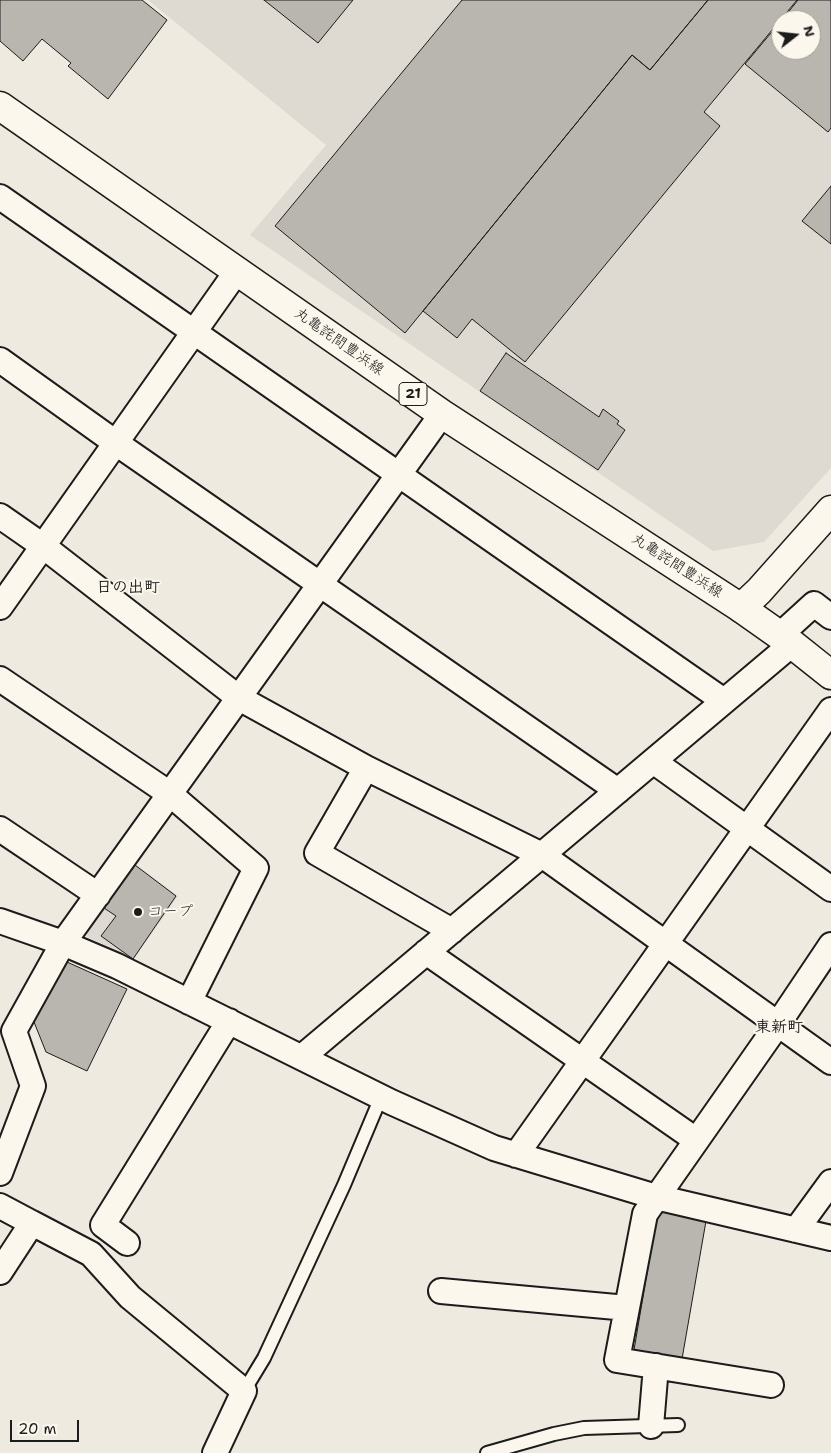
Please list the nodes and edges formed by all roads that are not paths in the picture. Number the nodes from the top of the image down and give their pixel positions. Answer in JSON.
{"nodes":[{"id":1,"x":0,"y":106,"type":"edge"},
{"id":2,"x":0,"y":197,"type":"edge"},
{"id":3,"x":237,"y":271,"type":"junction"},
{"id":4,"x":194,"y":332,"type":"junction"},
{"id":5,"x":0,"y":360,"type":"edge"},
{"id":6,"x":442,"y":414,"type":"junction"},
{"id":7,"x":116,"y":443,"type":"junction"},
{"id":8,"x":398,"y":475,"type":"junction"},
{"id":9,"x":831,"y":510,"type":"edge"},
{"id":10,"x":0,"y":516,"type":"edge"},
{"id":11,"x":44,"y":546,"type":"junction"},
{"id":12,"x":320,"y":584,"type":"junction"},
{"id":13,"x":0,"y":608,"type":"edge"},
{"id":14,"x":741,"y":608,"type":"junction"},
{"id":15,"x":831,"y":617,"type":"edge"},
{"id":16,"x":786,"y":639,"type":"junction"},
{"id":17,"x":831,"y":675,"type":"edge"},
{"id":18,"x":0,"y":679,"type":"edge"},
{"id":19,"x":239,"y":698,"type":"junction"},
{"id":20,"x":724,"y":701,"type":"junction"},
{"id":21,"x":831,"y":710,"type":"edge"},
{"id":22,"x":653,"y":761,"type":"junction"},
{"id":23,"x":366,"y":768,"type":"junction"},
{"id":24,"x":618,"y":791,"type":"junction"},
{"id":25,"x":170,"y":794,"type":"junction"},
{"id":26,"x":747,"y":828,"type":"junction"},
{"id":27,"x":0,"y":829,"type":"edge"},
{"id":28,"x":542,"y":855,"type":"junction"},
{"id":29,"x":831,"y":889,"type":"edge"},
{"id":30,"x":98,"y":895,"type":"junction"},
{"id":31,"x":0,"y":921,"type":"edge"},
{"id":32,"x":452,"y":930,"type":"junction"},
{"id":33,"x":64,"y":944,"type":"junction"},
{"id":34,"x":665,"y":944,"type":"junction"},
{"id":35,"x":831,"y":945,"type":"edge"},
{"id":36,"x":426,"y":952,"type":"junction"},
{"id":37,"x":189,"y":1002,"type":"junction"},
{"id":38,"x":229,"y":1021,"type":"junction"},
{"id":39,"x":778,"y":1024,"type":"junction"},
{"id":40,"x":302,"y":1056,"type":"junction"},
{"id":41,"x":582,"y":1061,"type":"junction"},
{"id":42,"x":831,"y":1062,"type":"edge"},
{"id":43,"x":381,"y":1096,"type":"junction"},
{"id":44,"x":696,"y":1140,"type":"junction"},
{"id":45,"x":516,"y":1155,"type":"junction"},
{"id":46,"x":0,"y":1173,"type":"edge"},
{"id":47,"x":831,"y":1182,"type":"edge"},
{"id":48,"x":656,"y":1197,"type":"junction"},
{"id":49,"x":0,"y":1206,"type":"edge"},
{"id":50,"x":32,"y":1223,"type":"junction"},
{"id":51,"x":796,"y":1230,"type":"junction"},
{"id":52,"x":831,"y":1238,"type":"edge"},
{"id":53,"x":126,"y":1243,"type":"dead end"},
{"id":54,"x":0,"y":1272,"type":"edge"},
{"id":55,"x":441,"y":1291,"type":"dead end"},
{"id":56,"x":627,"y":1308,"type":"junction"},
{"id":57,"x":656,"y":1366,"type":"junction"},
{"id":58,"x":771,"y":1385,"type":"dead end"},
{"id":59,"x":244,"y":1391,"type":"junction"},
{"id":60,"x":678,"y":1425,"type":"dead end"},
{"id":61,"x":652,"y":1426,"type":"junction"},
{"id":62,"x":215,"y":1453,"type":"edge"},
{"id":63,"x":487,"y":1453,"type":"edge"}],
"edges":[{"from":1,"to":3,"type":"main road","name":"丸亀詫間豊浜線","number":"21"},
{"from":2,"to":4,"type":"street"},
{"from":3,"to":4,"type":"street"},
{"from":3,"to":6,"type":"main road","name":"丸亀詫間豊浜線","number":"21"},
{"from":4,"to":7,"type":"street"},
{"from":4,"to":8,"type":"street"},
{"from":5,"to":7,"type":"street"},
{"from":6,"to":8,"type":"street"},
{"from":6,"to":14,"type":"main road","name":"丸亀詫間豊浜線","number":"21"},
{"from":7,"to":11,"type":"street"},
{"from":7,"to":12,"type":"street"},
{"from":8,"to":12,"type":"street"},
{"from":8,"to":20,"type":"street"},
{"from":9,"to":14,"type":"main road"},
{"from":10,"to":11,"type":"street"},
{"from":11,"to":13,"type":"street"},
{"from":11,"to":19,"type":"street"},
{"from":12,"to":19,"type":"street"},
{"from":12,"to":24,"type":"street"},
{"from":14,"to":16,"type":"main road","name":"丸亀詫間豊浜線","number":"21"},
{"from":15,"to":16,"type":"street"},
{"from":16,"to":17,"type":"main road","name":"丸亀詫間豊浜線","number":"21"},
{"from":16,"to":20,"type":"street"},
{"from":18,"to":25,"type":"street"},
{"from":19,"to":23,"type":"street"},
{"from":19,"to":25,"type":"street"},
{"from":20,"to":22,"type":"street"},
{"from":21,"to":26,"type":"street"},
{"from":22,"to":24,"type":"street"},
{"from":22,"to":26,"type":"street"},
{"from":23,"to":28,"type":"street"},
{"from":23,"to":32,"type":"street"},
{"from":24,"to":28,"type":"street"},
{"from":25,"to":30,"type":"street"},
{"from":25,"to":37,"type":"street"},
{"from":26,"to":29,"type":"street"},
{"from":26,"to":34,"type":"street"},
{"from":27,"to":30,"type":"street"},
{"from":28,"to":32,"type":"street"},
{"from":28,"to":34,"type":"street"},
{"from":30,"to":33,"type":"street"},
{"from":31,"to":33,"type":"street"},
{"from":32,"to":36,"type":"street"},
{"from":33,"to":37,"type":"street"},
{"from":33,"to":46,"type":"street"},
{"from":34,"to":39,"type":"street"},
{"from":34,"to":41,"type":"street"},
{"from":35,"to":39,"type":"street"},
{"from":36,"to":40,"type":"street"},
{"from":36,"to":41,"type":"street"},
{"from":37,"to":38,"type":"street"},
{"from":38,"to":40,"type":"street"},
{"from":38,"to":53,"type":"street"},
{"from":39,"to":42,"type":"street"},
{"from":39,"to":44,"type":"street"},
{"from":40,"to":43,"type":"street"},
{"from":41,"to":44,"type":"street"},
{"from":41,"to":45,"type":"street"},
{"from":43,"to":45,"type":"street"},
{"from":43,"to":59,"type":"lane"},
{"from":44,"to":48,"type":"street"},
{"from":45,"to":48,"type":"street"},
{"from":47,"to":51,"type":"street"},
{"from":48,"to":51,"type":"street"},
{"from":48,"to":56,"type":"street"},
{"from":49,"to":50,"type":"street"},
{"from":50,"to":54,"type":"street"},
{"from":50,"to":59,"type":"street"},
{"from":51,"to":52,"type":"street"},
{"from":55,"to":56,"type":"street"},
{"from":56,"to":57,"type":"street"},
{"from":57,"to":58,"type":"street"},
{"from":57,"to":61,"type":"street"},
{"from":59,"to":62,"type":"street"},
{"from":60,"to":61,"type":"lane"},
{"from":61,"to":63,"type":"lane"}]}
